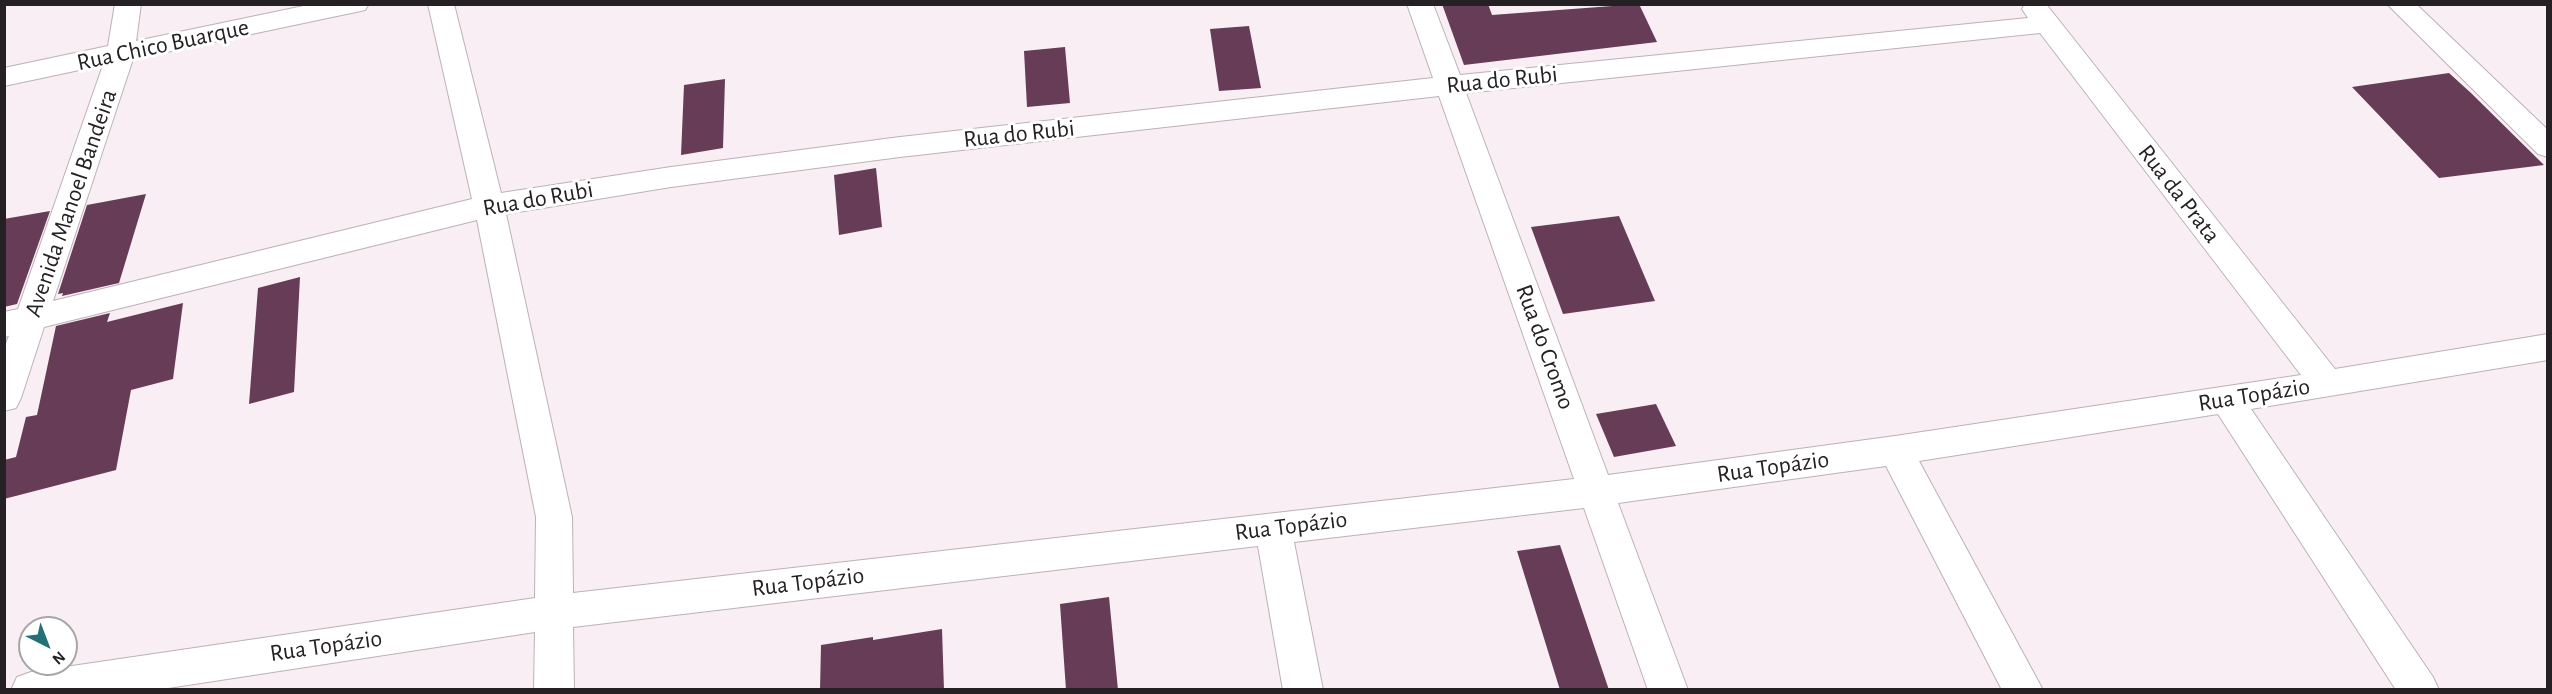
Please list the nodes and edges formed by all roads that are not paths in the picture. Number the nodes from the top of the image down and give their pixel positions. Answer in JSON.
{"nodes":[{"id":1,"x":128,"y":4,"type":"edge"},
{"id":2,"x":356,"y":4,"type":"edge"},
{"id":3,"x":441,"y":4,"type":"edge"},
{"id":4,"x":1420,"y":4,"type":"edge"},
{"id":5,"x":2400,"y":4,"type":"edge"},
{"id":6,"x":2039,"y":14,"type":"edge"},
{"id":7,"x":121,"y":54,"type":"junction"},
{"id":8,"x":4,"y":76,"type":"edge"},
{"id":9,"x":1451,"y":85,"type":"junction"},
{"id":10,"x":2547,"y":147,"type":"edge"},
{"id":11,"x":489,"y":206,"type":"junction"},
{"id":12,"x":18,"y":322,"type":"edge"},
{"id":13,"x":2547,"y":347,"type":"edge"},
{"id":14,"x":2326,"y":384,"type":"junction"},
{"id":15,"x":4,"y":399,"type":"edge"},
{"id":16,"x":2226,"y":399,"type":"junction"},
{"id":17,"x":1894,"y":450,"type":"junction"},
{"id":18,"x":1597,"y":490,"type":"junction"},
{"id":19,"x":1273,"y":528,"type":"junction"},
{"id":20,"x":553,"y":612,"type":"junction"},
{"id":21,"x":31,"y":690,"type":"edge"},
{"id":22,"x":554,"y":690,"type":"edge"},
{"id":23,"x":1303,"y":690,"type":"edge"},
{"id":24,"x":1668,"y":690,"type":"edge"},
{"id":25,"x":2024,"y":690,"type":"edge"},
{"id":26,"x":2419,"y":690,"type":"edge"}],
"edges":[{"from":1,"to":7,"type":"street","name":"Avenida Manoel Bandeira"},
{"from":2,"to":7,"type":"street","name":"Rua Chico Buarque"},
{"from":3,"to":11,"type":"street"},
{"from":4,"to":9,"type":"street","name":"Rua do Cromo"},
{"from":5,"to":10,"type":"street"},
{"from":6,"to":9,"type":"street","name":"Rua do Rubi"},
{"from":6,"to":14,"type":"street","name":"Rua da Prata"},
{"from":7,"to":8,"type":"street","name":"Rua Chico Buarque"},
{"from":7,"to":12,"type":"street","name":"Avenida Manoel Bandeira"},
{"from":9,"to":11,"type":"street","name":"Rua do Rubi"},
{"from":9,"to":18,"type":"street","name":"Rua do Cromo"},
{"from":11,"to":12,"type":"street","name":"Rua do Rubi"},
{"from":11,"to":20,"type":"street"},
{"from":12,"to":15,"type":"street","name":"Avenida Manoel Bandeira"},
{"from":13,"to":14,"type":"street","name":"Rua Topázio"},
{"from":14,"to":16,"type":"street","name":"Rua Topázio"},
{"from":16,"to":17,"type":"street","name":"Rua Topázio"},
{"from":16,"to":26,"type":"street"},
{"from":17,"to":18,"type":"street","name":"Rua Topázio"},
{"from":17,"to":25,"type":"street"},
{"from":18,"to":19,"type":"street","name":"Rua Topázio"},
{"from":18,"to":24,"type":"street","name":"Rua do Cromo"},
{"from":19,"to":20,"type":"street","name":"Rua Topázio"},
{"from":19,"to":23,"type":"street"},
{"from":20,"to":21,"type":"street","name":"Rua Topázio"},
{"from":20,"to":22,"type":"street"}]}
